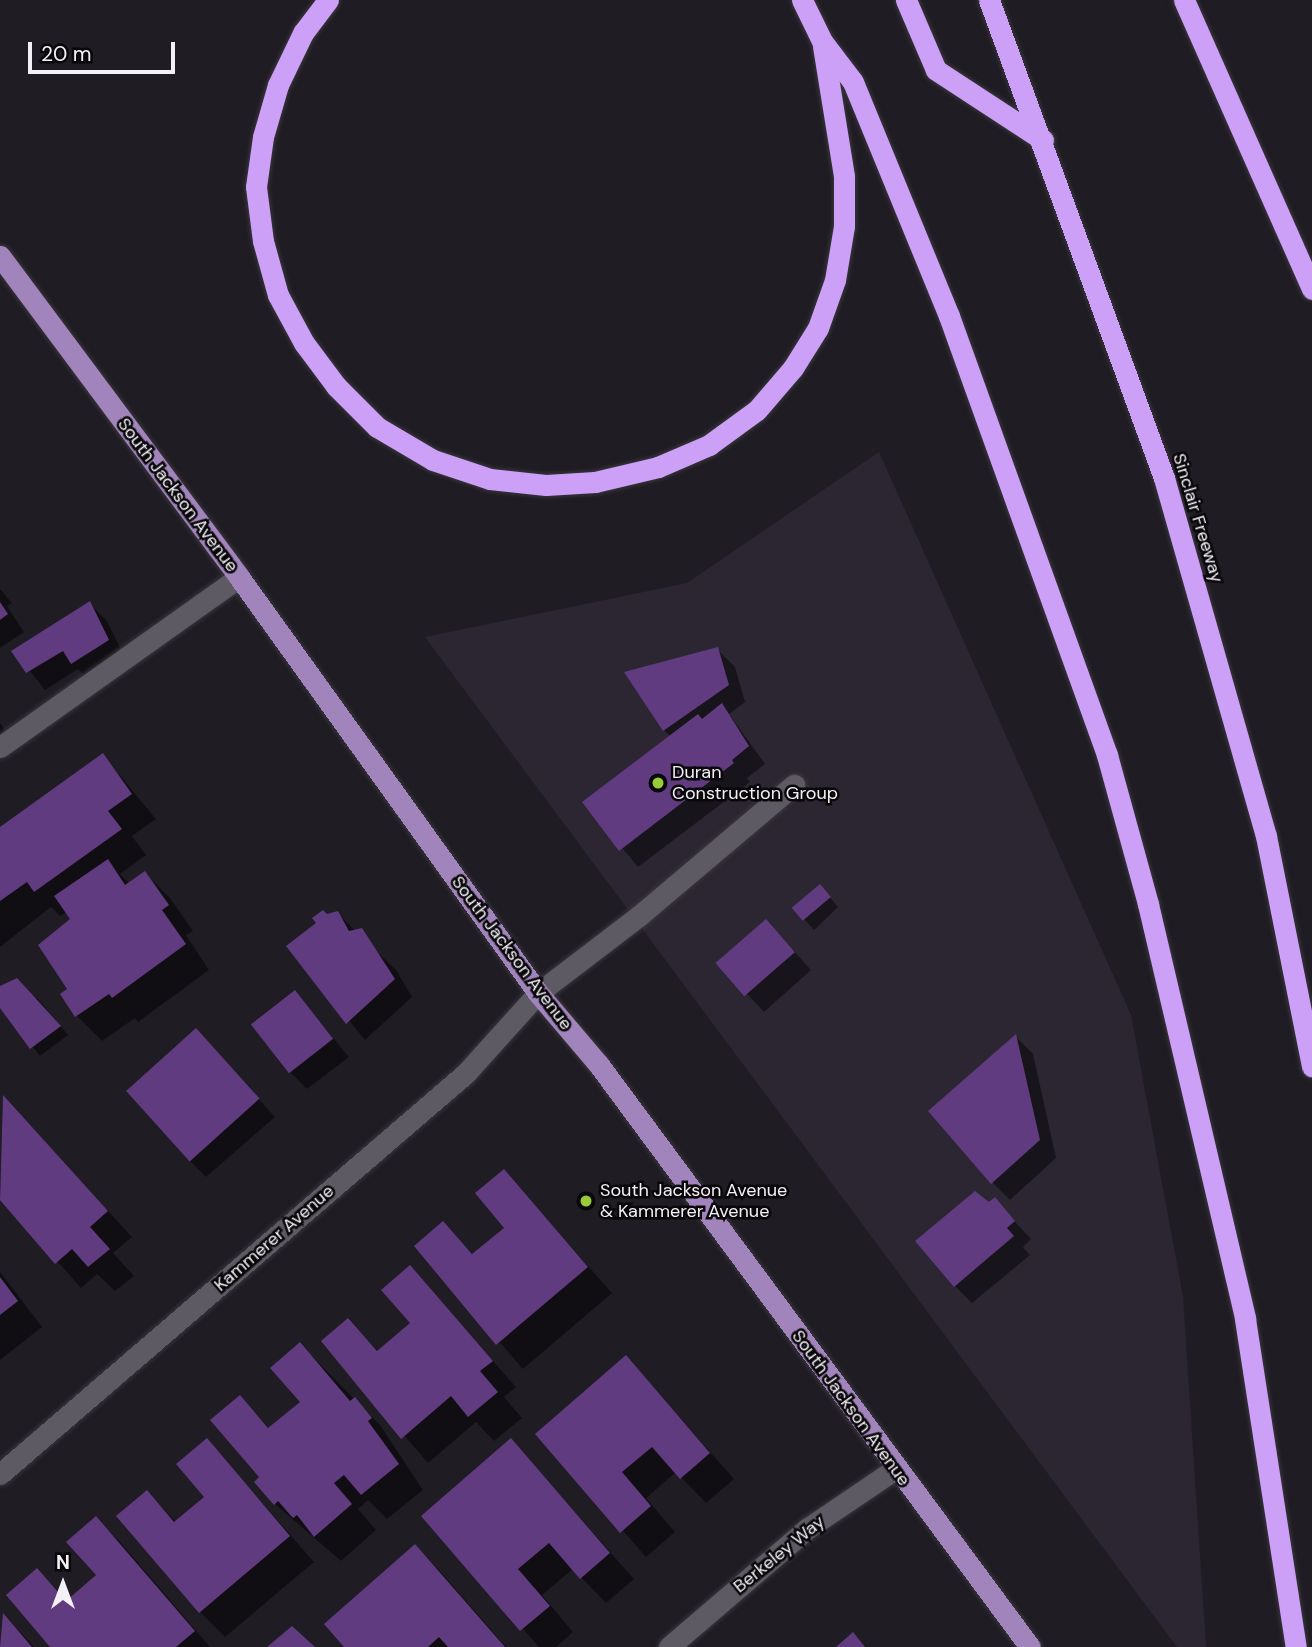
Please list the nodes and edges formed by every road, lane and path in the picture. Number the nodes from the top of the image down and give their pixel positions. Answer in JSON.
{"nodes":[{"id":1,"x":328,"y":0,"type":"edge"},
{"id":2,"x":804,"y":3,"type":"edge"},
{"id":3,"x":908,"y":6,"type":"edge"},
{"id":4,"x":992,"y":7,"type":"edge"},
{"id":5,"x":1189,"y":9,"type":"edge"},
{"id":6,"x":822,"y":41,"type":"junction"},
{"id":7,"x":1043,"y":140,"type":"junction"},
{"id":8,"x":0,"y":256,"type":"edge"},
{"id":9,"x":1312,"y":289,"type":"edge"},
{"id":10,"x":239,"y":577,"type":"junction"},
{"id":11,"x":0,"y":747,"type":"edge"},
{"id":12,"x":794,"y":785,"type":"dead end"},
{"id":13,"x":538,"y":993,"type":"junction"},
{"id":14,"x":1312,"y":1066,"type":"edge"},
{"id":15,"x":895,"y":1469,"type":"junction"},
{"id":16,"x":0,"y":1474,"type":"edge"},
{"id":17,"x":669,"y":1647,"type":"edge"},
{"id":18,"x":1030,"y":1647,"type":"edge"},
{"id":19,"x":1296,"y":1647,"type":"edge"}],
"edges":[{"from":1,"to":6,"type":"highway"},
{"from":2,"to":6,"type":"highway"},
{"from":3,"to":7,"type":"highway"},
{"from":4,"to":7,"type":"highway","name":"Sinclair Freeway"},
{"from":5,"to":9,"type":"highway"},
{"from":6,"to":19,"type":"highway"},
{"from":7,"to":14,"type":"highway","name":"Sinclair Freeway"},
{"from":8,"to":10,"type":"main road","name":"South Jackson Avenue"},
{"from":10,"to":11,"type":"street"},
{"from":10,"to":13,"type":"main road","name":"South Jackson Avenue"},
{"from":12,"to":13,"type":"street","name":"Kammerer Avenue"},
{"from":13,"to":15,"type":"main road","name":"South Jackson Avenue"},
{"from":13,"to":16,"type":"street","name":"Kammerer Avenue"},
{"from":15,"to":17,"type":"street","name":"Berkeley Way"},
{"from":15,"to":18,"type":"main road","name":"South Jackson Avenue"}]}
